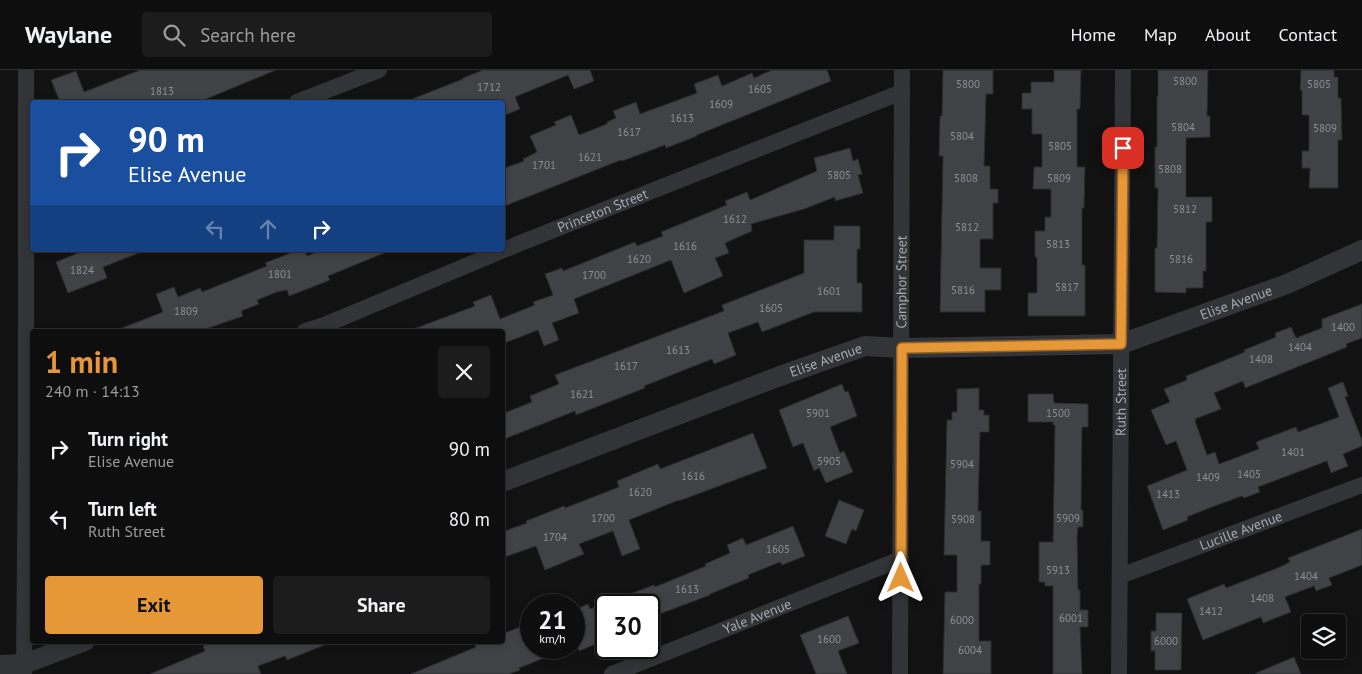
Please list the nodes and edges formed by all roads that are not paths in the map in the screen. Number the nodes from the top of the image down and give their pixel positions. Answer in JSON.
{"nodes":[{"id":1,"x":26,"y":70,"type":"edge"},
{"id":2,"x":379,"y":70,"type":"edge"},
{"id":3,"x":902,"y":70,"type":"edge"},
{"id":4,"x":1123,"y":70,"type":"edge"},
{"id":5,"x":902,"y":92,"type":"junction"},
{"id":6,"x":302,"y":100,"type":"edge"},
{"id":7,"x":30,"y":208,"type":"edge"},
{"id":8,"x":505,"y":249,"type":"edge"},
{"id":9,"x":1362,"y":250,"type":"edge"},
{"id":10,"x":499,"y":252,"type":"edge"},
{"id":11,"x":311,"y":329,"type":"edge"},
{"id":12,"x":1121,"y":344,"type":"junction"},
{"id":13,"x":902,"y":348,"type":"junction"},
{"id":14,"x":29,"y":428,"type":"edge"},
{"id":15,"x":505,"y":481,"type":"edge"},
{"id":16,"x":1362,"y":485,"type":"edge"},
{"id":17,"x":901,"y":559,"type":"junction"},
{"id":18,"x":1120,"y":576,"type":"junction"},
{"id":19,"x":78,"y":644,"type":"edge"},
{"id":20,"x":0,"y":665,"type":"edge"},
{"id":21,"x":24,"y":669,"type":"edge"},
{"id":22,"x":612,"y":674,"type":"edge"},
{"id":23,"x":900,"y":674,"type":"edge"},
{"id":24,"x":1119,"y":674,"type":"edge"}],
"edges":[{"from":1,"to":7,"type":"street"},
{"from":2,"to":6,"type":"street"},
{"from":3,"to":5,"type":"street","name":"Camphor Street"},
{"from":4,"to":12,"type":"street","name":"Ruth Street"},
{"from":5,"to":8,"type":"street","name":"Princeton Street"},
{"from":5,"to":13,"type":"street","name":"Camphor Street"},
{"from":7,"to":14,"type":"street"},
{"from":9,"to":12,"type":"street","name":"Elise Avenue"},
{"from":10,"to":11,"type":"street","name":"Princeton Street"},
{"from":12,"to":13,"type":"street","name":"Elise Avenue"},
{"from":12,"to":18,"type":"street","name":"Ruth Street"},
{"from":13,"to":15,"type":"street","name":"Elise Avenue"},
{"from":13,"to":17,"type":"street","name":"Camphor Street"},
{"from":14,"to":21,"type":"street"},
{"from":16,"to":18,"type":"street","name":"Lucille Avenue"},
{"from":17,"to":22,"type":"street","name":"Yale Avenue"},
{"from":17,"to":23,"type":"street","name":"Camphor Street"},
{"from":18,"to":24,"type":"street","name":"Ruth Street"},
{"from":19,"to":21,"type":"street"},
{"from":20,"to":21,"type":"street"}]}
